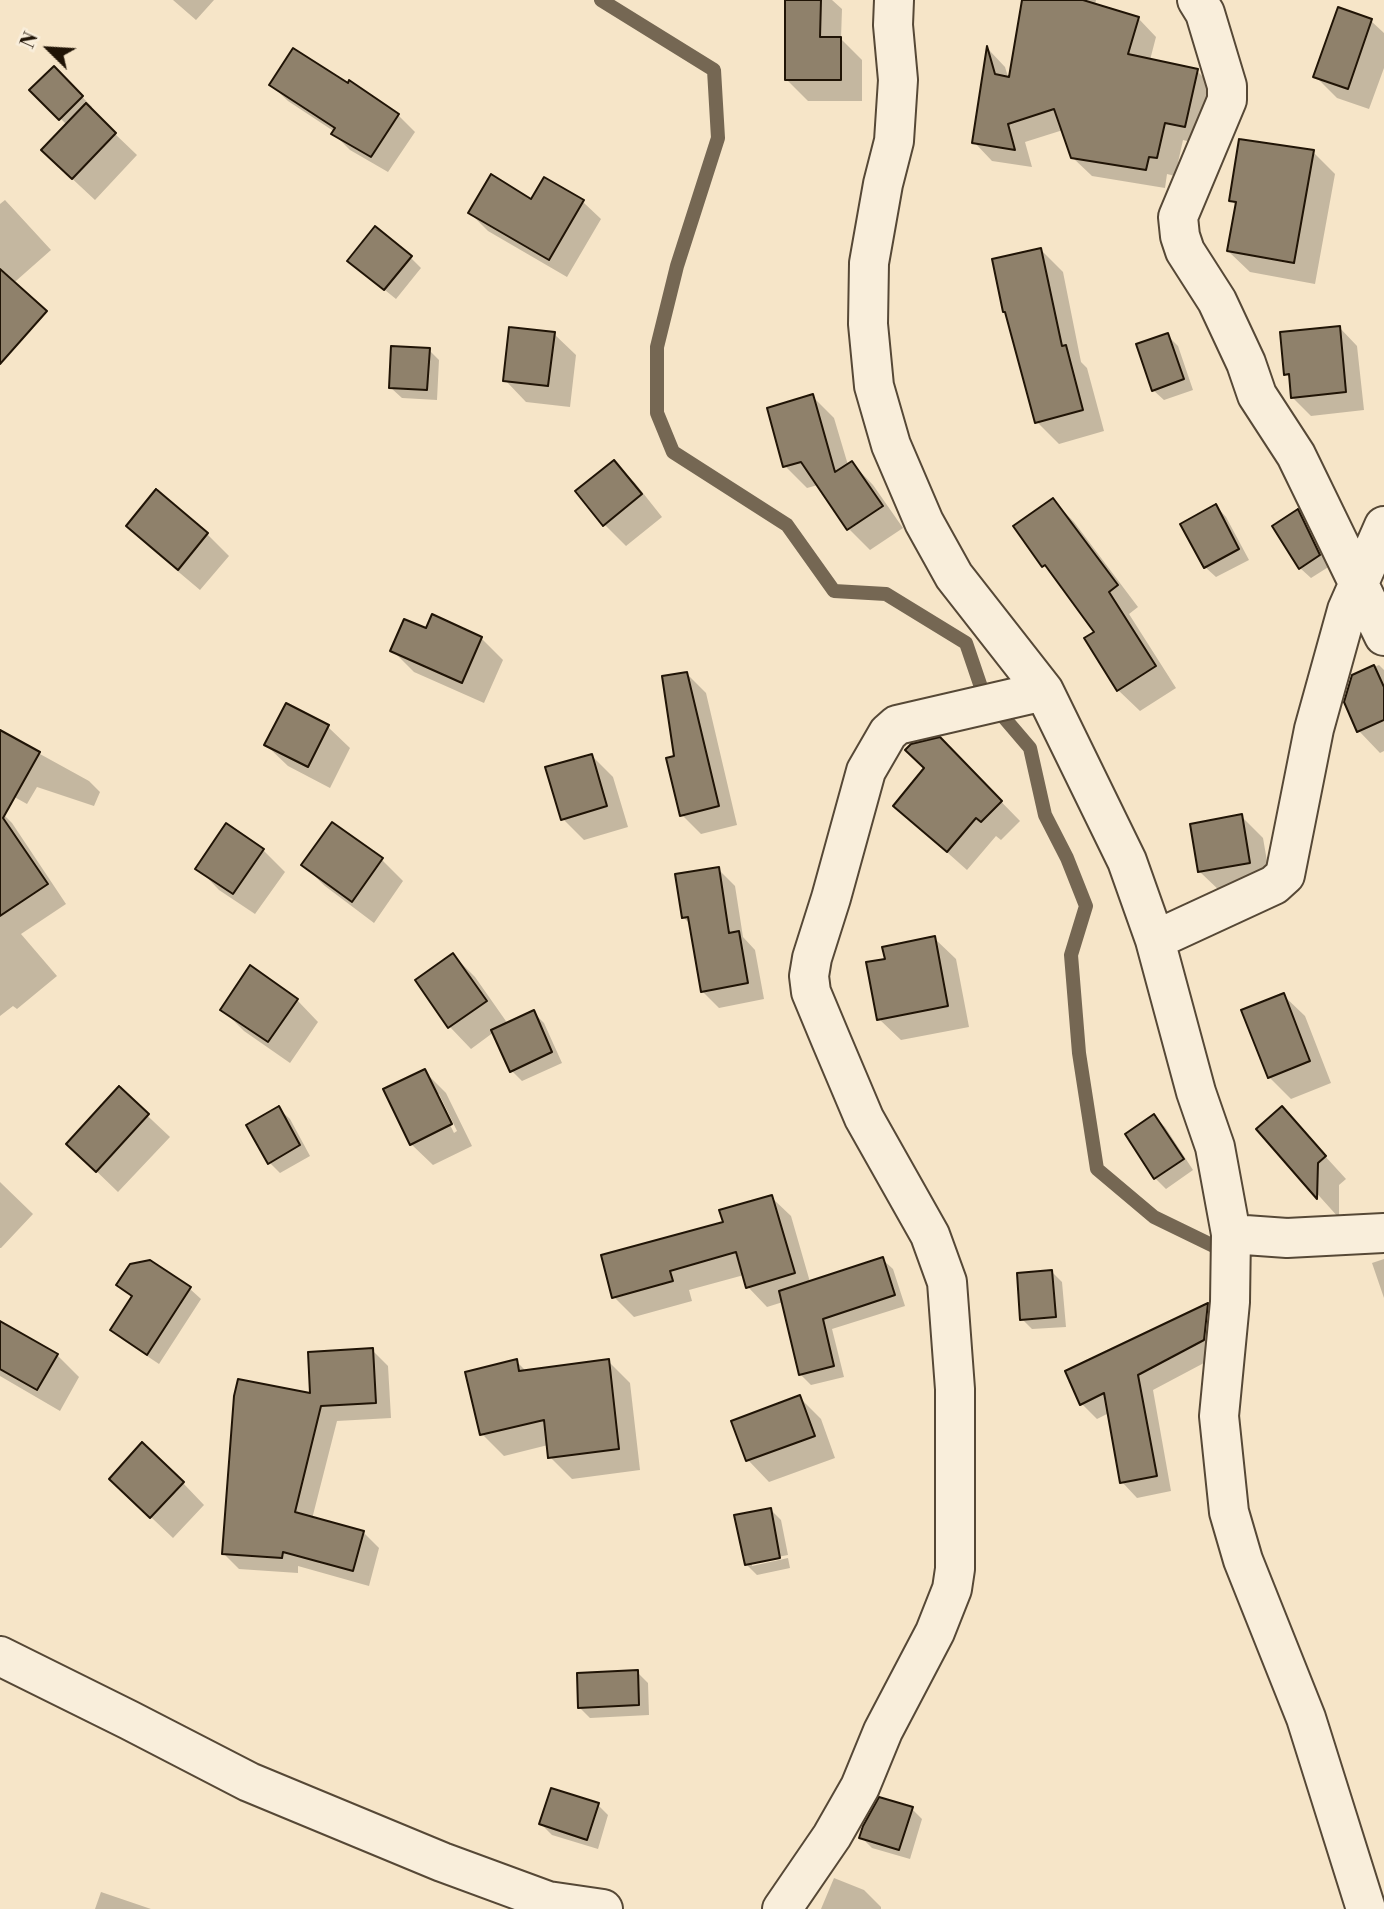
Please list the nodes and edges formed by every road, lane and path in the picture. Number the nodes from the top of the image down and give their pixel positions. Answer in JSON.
{"nodes":[{"id":1,"x":894,"y":0,"type":"edge"},
{"id":2,"x":1197,"y":0,"type":"edge"},
{"id":3,"x":1384,"y":526,"type":"edge"},
{"id":4,"x":1359,"y":583,"type":"junction"},
{"id":5,"x":1384,"y":636,"type":"edge"},
{"id":6,"x":1044,"y":691,"type":"junction"},
{"id":7,"x":1154,"y":940,"type":"junction"},
{"id":8,"x":1384,"y":1233,"type":"edge"},
{"id":9,"x":1231,"y":1234,"type":"junction"},
{"id":10,"x":0,"y":1656,"type":"edge"},
{"id":11,"x":603,"y":1909,"type":"edge"},
{"id":12,"x":782,"y":1909,"type":"edge"},
{"id":13,"x":1366,"y":1909,"type":"edge"}],
"edges":[{"from":1,"to":6,"type":"street"},
{"from":2,"to":4,"type":"street"},
{"from":3,"to":4,"type":"street"},
{"from":4,"to":5,"type":"street"},
{"from":4,"to":7,"type":"street"},
{"from":6,"to":7,"type":"street"},
{"from":6,"to":12,"type":"street"},
{"from":7,"to":9,"type":"street"},
{"from":8,"to":9,"type":"street"},
{"from":9,"to":13,"type":"street"},
{"from":10,"to":11,"type":"street"}]}
